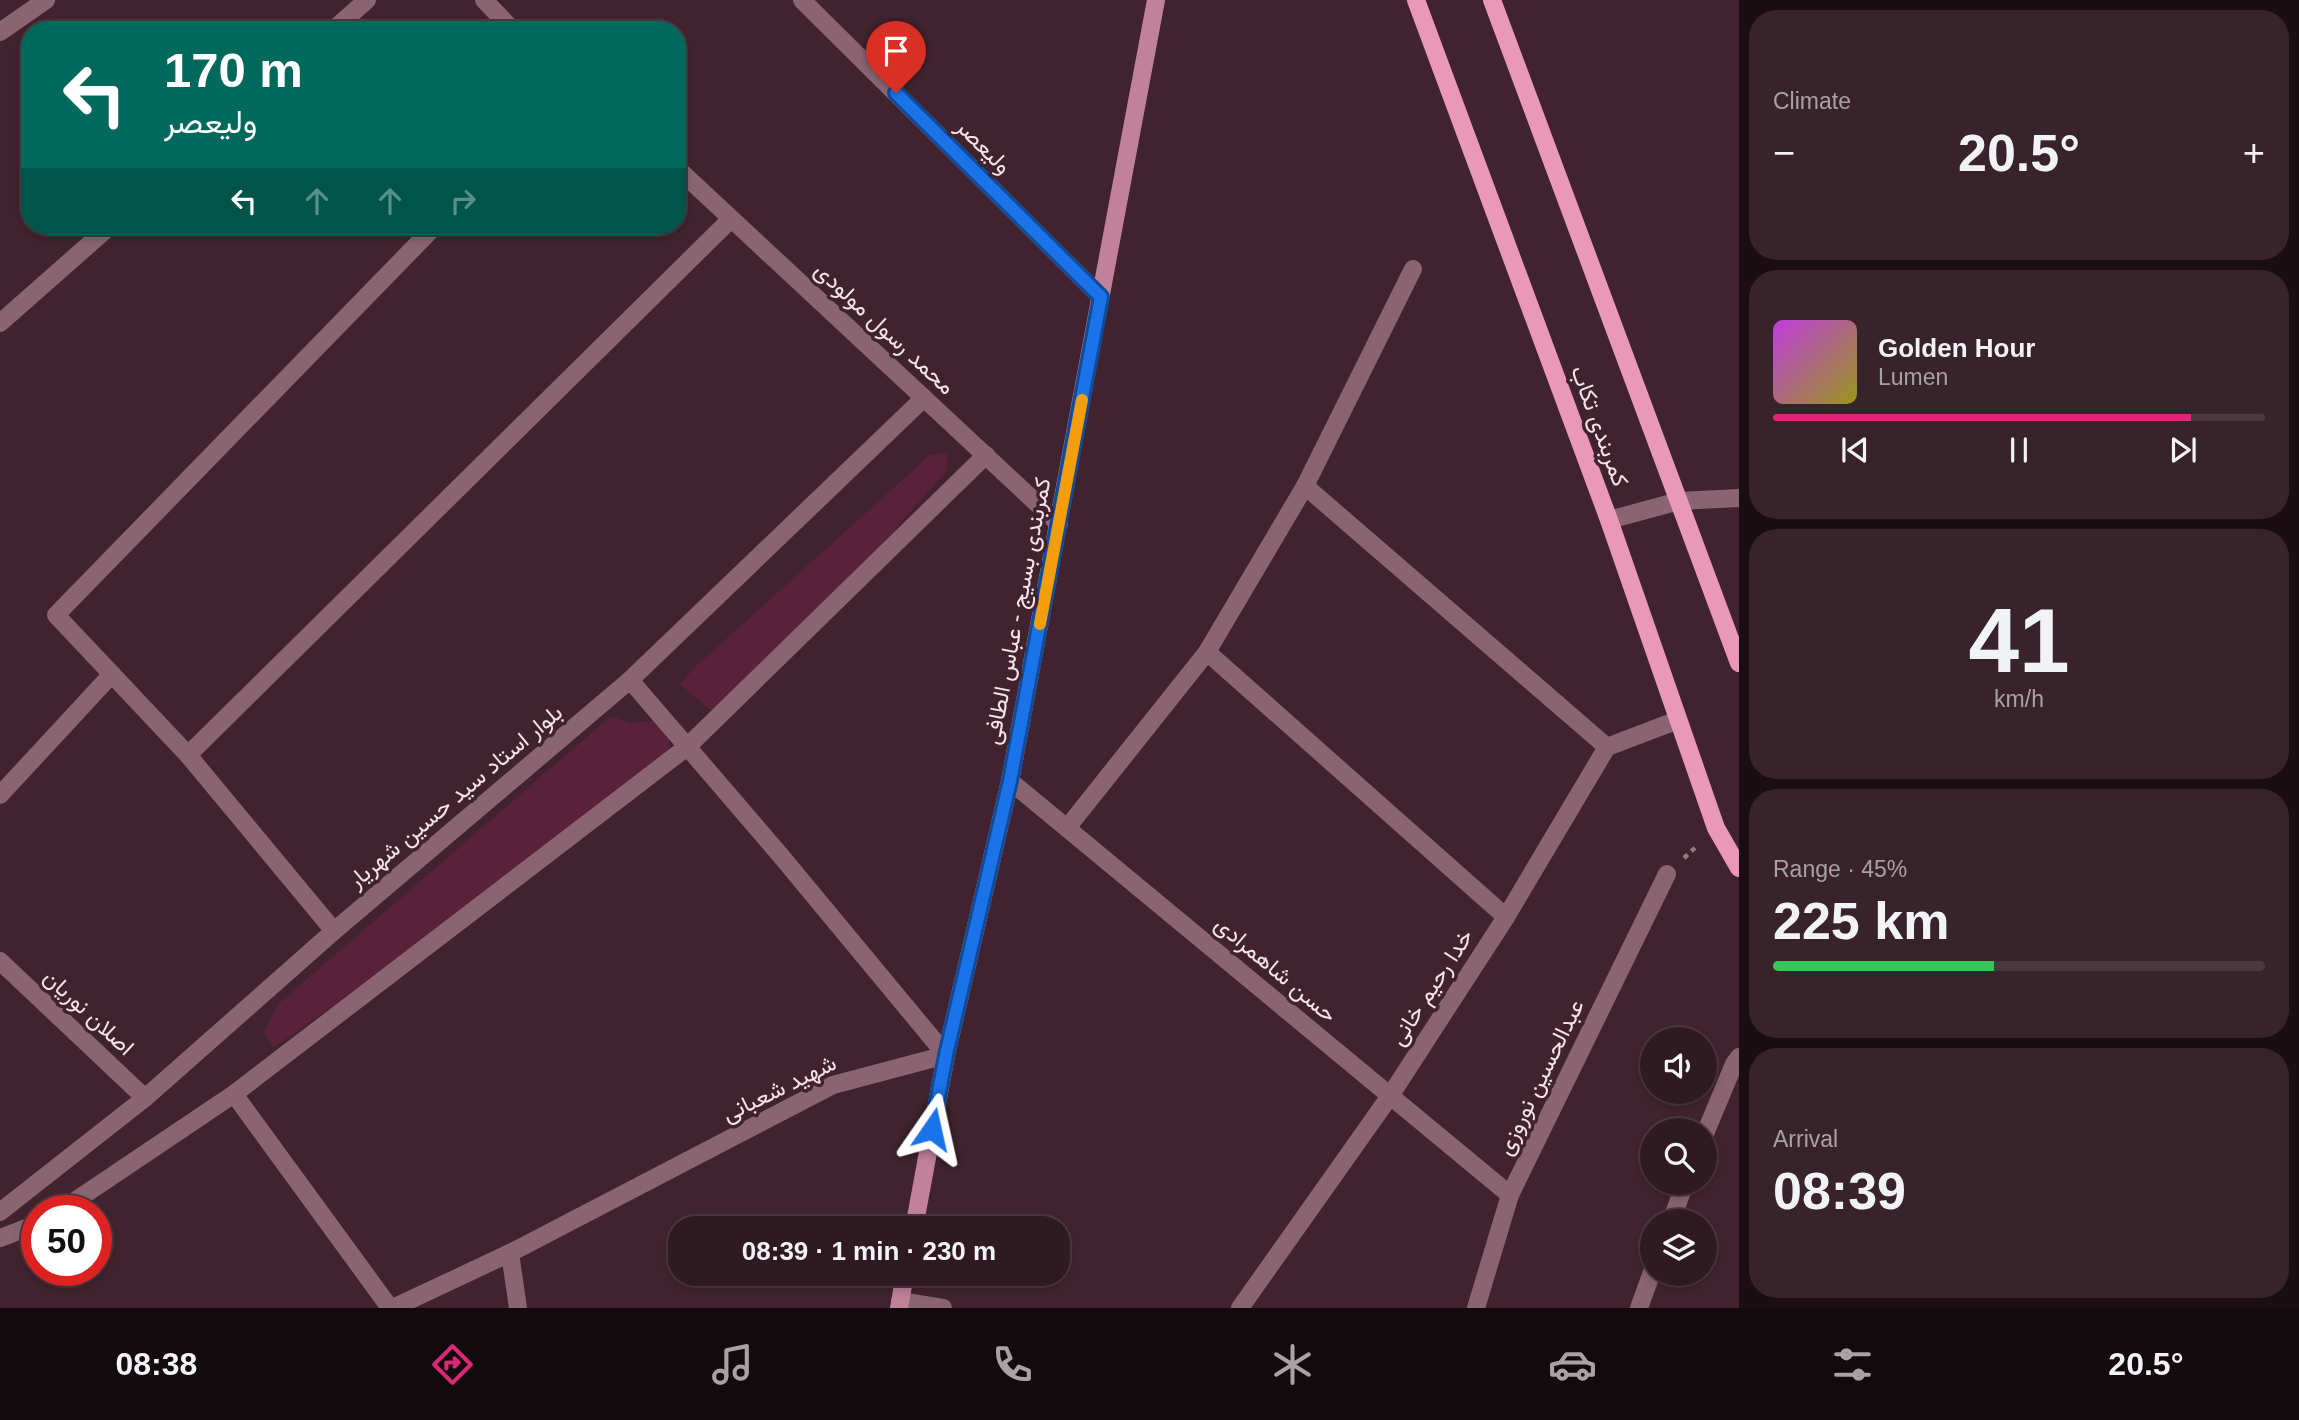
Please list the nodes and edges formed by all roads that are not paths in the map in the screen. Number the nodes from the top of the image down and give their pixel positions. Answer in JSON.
{"nodes":[{"id":1,"x":46,"y":0,"type":"edge"},
{"id":2,"x":367,"y":0,"type":"edge"},
{"id":3,"x":484,"y":0,"type":"edge"},
{"id":4,"x":802,"y":0,"type":"edge"},
{"id":5,"x":1156,"y":0,"type":"edge"},
{"id":6,"x":1416,"y":0,"type":"edge"},
{"id":7,"x":1492,"y":0,"type":"edge"},
{"id":8,"x":343,"y":21,"type":"edge"},
{"id":9,"x":504,"y":21,"type":"edge"},
{"id":10,"x":0,"y":32,"type":"edge"},
{"id":11,"x":686,"y":176,"type":"edge"},
{"id":12,"x":731,"y":219,"type":"junction"},
{"id":13,"x":100,"y":235,"type":"edge"},
{"id":14,"x":426,"y":235,"type":"edge"},
{"id":15,"x":1413,"y":269,"type":"dead end"},
{"id":16,"x":1101,"y":297,"type":"junction"},
{"id":17,"x":0,"y":323,"type":"edge"},
{"id":18,"x":924,"y":398,"type":"junction"},
{"id":19,"x":986,"y":455,"type":"junction"},
{"id":20,"x":1305,"y":486,"type":"junction"},
{"id":21,"x":1739,"y":498,"type":"edge"},
{"id":22,"x":1679,"y":501,"type":"junction"},
{"id":23,"x":1609,"y":520,"type":"junction"},
{"id":24,"x":1059,"y":524,"type":"junction"},
{"id":25,"x":1206,"y":652,"type":"junction"},
{"id":26,"x":1739,"y":663,"type":"edge"},
{"id":27,"x":112,"y":674,"type":"junction"},
{"id":28,"x":630,"y":680,"type":"junction"},
{"id":29,"x":1678,"y":720,"type":"junction"},
{"id":30,"x":687,"y":747,"type":"junction"},
{"id":31,"x":1607,"y":747,"type":"junction"},
{"id":32,"x":188,"y":755,"type":"junction"},
{"id":33,"x":1010,"y":781,"type":"junction"},
{"id":34,"x":0,"y":795,"type":"edge"},
{"id":35,"x":1067,"y":828,"type":"junction"},
{"id":36,"x":1739,"y":868,"type":"edge"},
{"id":37,"x":1667,"y":874,"type":"road end"},
{"id":38,"x":1506,"y":917,"type":"junction"},
{"id":39,"x":334,"y":931,"type":"junction"},
{"id":40,"x":0,"y":961,"type":"edge"},
{"id":41,"x":946,"y":1055,"type":"junction"},
{"id":42,"x":1739,"y":1056,"type":"edge"},
{"id":43,"x":234,"y":1094,"type":"junction"},
{"id":44,"x":1390,"y":1096,"type":"junction"},
{"id":45,"x":145,"y":1098,"type":"junction"},
{"id":46,"x":1712,"y":1118,"type":"edge"},
{"id":47,"x":84,"y":1195,"type":"edge"},
{"id":48,"x":1510,"y":1195,"type":"junction"},
{"id":49,"x":0,"y":1212,"type":"edge"},
{"id":50,"x":916,"y":1216,"type":"edge"},
{"id":51,"x":21,"y":1230,"type":"edge"},
{"id":52,"x":0,"y":1238,"type":"edge"},
{"id":53,"x":510,"y":1253,"type":"junction"},
{"id":54,"x":903,"y":1286,"type":"edge"},
{"id":55,"x":1647,"y":1286,"type":"edge"},
{"id":56,"x":900,"y":1304,"type":"edge"},
{"id":57,"x":392,"y":1308,"type":"edge"},
{"id":58,"x":518,"y":1308,"type":"edge"},
{"id":59,"x":943,"y":1308,"type":"edge"},
{"id":60,"x":1240,"y":1308,"type":"edge"},
{"id":61,"x":1476,"y":1308,"type":"edge"},
{"id":62,"x":1639,"y":1308,"type":"edge"}],
"edges":[{"from":1,"to":10,"type":"street"},
{"from":2,"to":8,"type":"street"},
{"from":3,"to":9,"type":"street"},
{"from":4,"to":16,"type":"street","name":"ولیعصر"},
{"from":5,"to":16,"type":"main road","name":"کمربندی بسیج - عباس الطافی"},
{"from":6,"to":23,"type":"main road","name":"کمربندی تکاب"},
{"from":7,"to":22,"type":"main road","name":"کمربندی تکاب"},
{"from":11,"to":12,"type":"street","name":"محمد رسول مولودی"},
{"from":12,"to":18,"type":"street","name":"محمد رسول مولودی"},
{"from":12,"to":32,"type":"street"},
{"from":13,"to":17,"type":"street"},
{"from":14,"to":27,"type":"street"},
{"from":15,"to":20,"type":"street"},
{"from":16,"to":24,"type":"main road","name":"کمربندی بسیج - عباس الطافی"},
{"from":18,"to":19,"type":"street","name":"محمد رسول مولودی"},
{"from":18,"to":28,"type":"street","name":"بلوار استاد سید حسین شهریار"},
{"from":19,"to":24,"type":"street","name":"محمد رسول مولودی"},
{"from":19,"to":30,"type":"street"},
{"from":20,"to":25,"type":"street"},
{"from":20,"to":31,"type":"street"},
{"from":21,"to":22,"type":"street"},
{"from":22,"to":23,"type":"street"},
{"from":22,"to":26,"type":"main road","name":"کمربندی تکاب"},
{"from":23,"to":29,"type":"main road","name":"کمربندی تکاب"},
{"from":24,"to":33,"type":"main road","name":"کمربندی بسیج - عباس الطافی"},
{"from":25,"to":35,"type":"street"},
{"from":25,"to":38,"type":"street"},
{"from":27,"to":32,"type":"street"},
{"from":27,"to":34,"type":"street"},
{"from":28,"to":30,"type":"street"},
{"from":28,"to":39,"type":"street","name":"بلوار استاد سید حسین شهریار"},
{"from":29,"to":31,"type":"street"},
{"from":29,"to":36,"type":"main road","name":"کمربندی تکاب"},
{"from":30,"to":41,"type":"street"},
{"from":30,"to":43,"type":"street"},
{"from":31,"to":38,"type":"street","name":"خدا رحیم خانی"},
{"from":32,"to":39,"type":"street"},
{"from":33,"to":35,"type":"street","name":"حسن شاهمرادی"},
{"from":33,"to":41,"type":"main road","name":"کمربندی بسیج - عباس الطافی"},
{"from":35,"to":44,"type":"street","name":"حسن شاهمرادی"},
{"from":37,"to":48,"type":"street","name":"عبدالحسین نوروزی"},
{"from":38,"to":44,"type":"street","name":"خدا رحیم خانی"},
{"from":39,"to":45,"type":"street","name":"بلوار استاد سید حسین شهریار"},
{"from":40,"to":45,"type":"street","name":"اصلان نوریان"},
{"from":41,"to":50,"type":"main road","name":"کمربندی بسیج - عباس الطافی"},
{"from":41,"to":53,"type":"street","name":"شهید شعبانی"},
{"from":42,"to":46,"type":"street"},
{"from":43,"to":47,"type":"street"},
{"from":43,"to":57,"type":"street"},
{"from":44,"to":48,"type":"street","name":"حسن شاهمرادی"},
{"from":44,"to":60,"type":"street","name":"خدا رحیم خانی"},
{"from":45,"to":49,"type":"street","name":"بلوار استاد سید حسین شهریار"},
{"from":48,"to":61,"type":"street","name":"عبدالحسین نوروزی"},
{"from":51,"to":52,"type":"street"},
{"from":53,"to":57,"type":"street","name":"شهید شعبانی"},
{"from":53,"to":58,"type":"street"},
{"from":54,"to":56,"type":"main road"},
{"from":55,"to":62,"type":"street"},
{"from":56,"to":59,"type":"street"}]}
